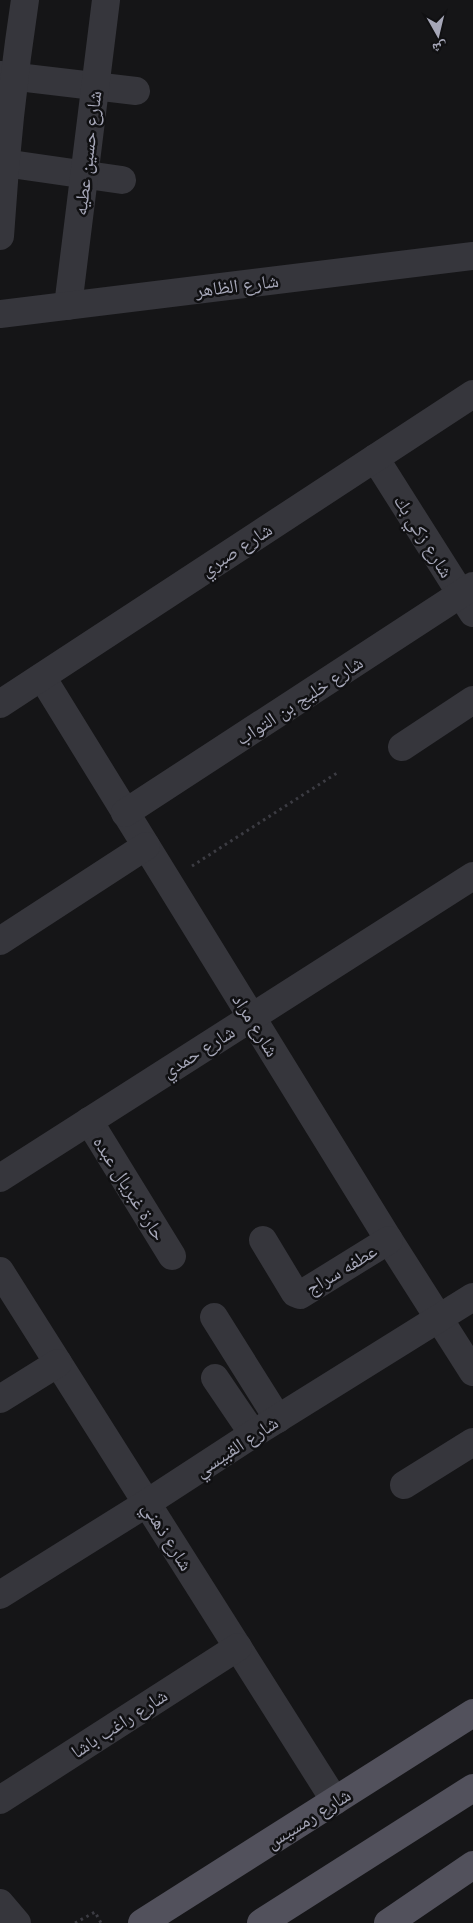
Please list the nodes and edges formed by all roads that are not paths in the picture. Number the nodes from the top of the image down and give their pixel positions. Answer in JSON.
{"nodes":[{"id":1,"x":25,"y":0,"type":"edge"},
{"id":2,"x":106,"y":0,"type":"edge"},
{"id":3,"x":7,"y":76,"type":"edge"},
{"id":4,"x":96,"y":86,"type":"junction"},
{"id":5,"x":136,"y":90,"type":"dead end"},
{"id":6,"x":4,"y":163,"type":"junction"},
{"id":7,"x":84,"y":174,"type":"junction"},
{"id":8,"x":122,"y":180,"type":"dead end"},
{"id":9,"x":0,"y":236,"type":"edge"},
{"id":10,"x":473,"y":256,"type":"edge"},
{"id":11,"x":68,"y":306,"type":"junction"},
{"id":12,"x":0,"y":314,"type":"edge"},
{"id":13,"x":473,"y":394,"type":"edge"},
{"id":14,"x":375,"y":458,"type":"junction"},
{"id":15,"x":469,"y":598,"type":"edge"},
{"id":16,"x":42,"y":677,"type":"junction"},
{"id":17,"x":473,"y":700,"type":"edge"},
{"id":18,"x":0,"y":704,"type":"edge"},
{"id":19,"x":402,"y":747,"type":"dead end"},
{"id":20,"x":125,"y":813,"type":"junction"},
{"id":21,"x":146,"y":846,"type":"junction"},
{"id":22,"x":473,"y":876,"type":"edge"},
{"id":23,"x":0,"y":941,"type":"edge"},
{"id":24,"x":252,"y":1017,"type":"junction"},
{"id":25,"x":89,"y":1120,"type":"junction"},
{"id":26,"x":0,"y":1178,"type":"edge"},
{"id":27,"x":263,"y":1240,"type":"dead end"},
{"id":28,"x":389,"y":1240,"type":"junction"},
{"id":29,"x":172,"y":1256,"type":"dead end"},
{"id":30,"x":0,"y":1271,"type":"edge"},
{"id":31,"x":473,"y":1297,"type":"edge"},
{"id":32,"x":214,"y":1317,"type":"dead end"},
{"id":33,"x":438,"y":1319,"type":"junction"},
{"id":34,"x":58,"y":1363,"type":"junction"},
{"id":35,"x":473,"y":1372,"type":"edge"},
{"id":36,"x":215,"y":1378,"type":"dead end"},
{"id":37,"x":0,"y":1399,"type":"edge"},
{"id":38,"x":278,"y":1419,"type":"junction"},
{"id":39,"x":253,"y":1434,"type":"junction"},
{"id":40,"x":473,"y":1442,"type":"edge"},
{"id":41,"x":404,"y":1485,"type":"dead end"},
{"id":42,"x":147,"y":1503,"type":"junction"},
{"id":43,"x":0,"y":1595,"type":"edge"},
{"id":44,"x":238,"y":1647,"type":"junction"},
{"id":45,"x":473,"y":1713,"type":"edge"},
{"id":46,"x":473,"y":1788,"type":"edge"},
{"id":47,"x":0,"y":1800,"type":"edge"},
{"id":48,"x":335,"y":1801,"type":"junction"},
{"id":49,"x":473,"y":1865,"type":"edge"},
{"id":50,"x":0,"y":1902,"type":"edge"},
{"id":51,"x":17,"y":1923,"type":"edge"},
{"id":52,"x":142,"y":1923,"type":"edge"},
{"id":53,"x":261,"y":1923,"type":"edge"},
{"id":54,"x":388,"y":1923,"type":"edge"}],
"edges":[{"from":1,"to":3,"type":"street"},
{"from":2,"to":4,"type":"street","name":"شارع حسين عطيه"},
{"from":3,"to":4,"type":"street"},
{"from":3,"to":6,"type":"street"},
{"from":4,"to":5,"type":"street"},
{"from":4,"to":7,"type":"street","name":"شارع حسين عطيه"},
{"from":6,"to":7,"type":"street"},
{"from":6,"to":9,"type":"street"},
{"from":7,"to":8,"type":"street"},
{"from":7,"to":11,"type":"street","name":"شارع حسين عطيه"},
{"from":10,"to":11,"type":"street","name":"شارع الظاهر"},
{"from":11,"to":12,"type":"street","name":"شارع الظاهر"},
{"from":13,"to":14,"type":"street","name":"شارع صبري"},
{"from":14,"to":15,"type":"street","name":"شارع زكي بك"},
{"from":14,"to":16,"type":"street","name":"شارع صبري"},
{"from":15,"to":20,"type":"street","name":"شارع خليج بن التواب"},
{"from":16,"to":18,"type":"street","name":"شارع صبري"},
{"from":16,"to":20,"type":"street","name":"شارع مراد"},
{"from":17,"to":19,"type":"street"},
{"from":20,"to":21,"type":"street","name":"شارع مراد"},
{"from":21,"to":23,"type":"street"},
{"from":21,"to":24,"type":"street","name":"شارع مراد"},
{"from":22,"to":24,"type":"street","name":"شارع حمدي"},
{"from":24,"to":25,"type":"street","name":"شارع حمدي"},
{"from":24,"to":28,"type":"street","name":"شارع مراد"},
{"from":25,"to":26,"type":"street","name":"شارع حمدي"},
{"from":25,"to":29,"type":"street","name":"حارة غبريال عبده"},
{"from":27,"to":28,"type":"street","name":"عطفه سراج"},
{"from":28,"to":33,"type":"street","name":"شارع مراد"},
{"from":30,"to":34,"type":"street","name":"شارع ذهني"},
{"from":31,"to":33,"type":"street","name":"شارع القبيسي"},
{"from":32,"to":38,"type":"street"},
{"from":33,"to":35,"type":"street","name":"شارع مراد"},
{"from":33,"to":38,"type":"street","name":"شارع القبيسي"},
{"from":34,"to":37,"type":"street"},
{"from":34,"to":42,"type":"street","name":"شارع ذهني"},
{"from":36,"to":39,"type":"street"},
{"from":38,"to":39,"type":"street","name":"شارع القبيسي"},
{"from":39,"to":42,"type":"street","name":"شارع القبيسي"},
{"from":40,"to":41,"type":"street"},
{"from":42,"to":43,"type":"street","name":"شارع القبيسي"},
{"from":42,"to":44,"type":"street","name":"شارع ذهني"},
{"from":44,"to":47,"type":"street","name":"شارع راغب باشا"},
{"from":44,"to":48,"type":"street","name":"شارع ذهني"},
{"from":45,"to":48,"type":"main road","name":"شارع رمسيس"},
{"from":46,"to":53,"type":"main road"},
{"from":48,"to":52,"type":"main road","name":"شارع رمسيس"},
{"from":49,"to":54,"type":"main road"},
{"from":50,"to":51,"type":"street"}]}
